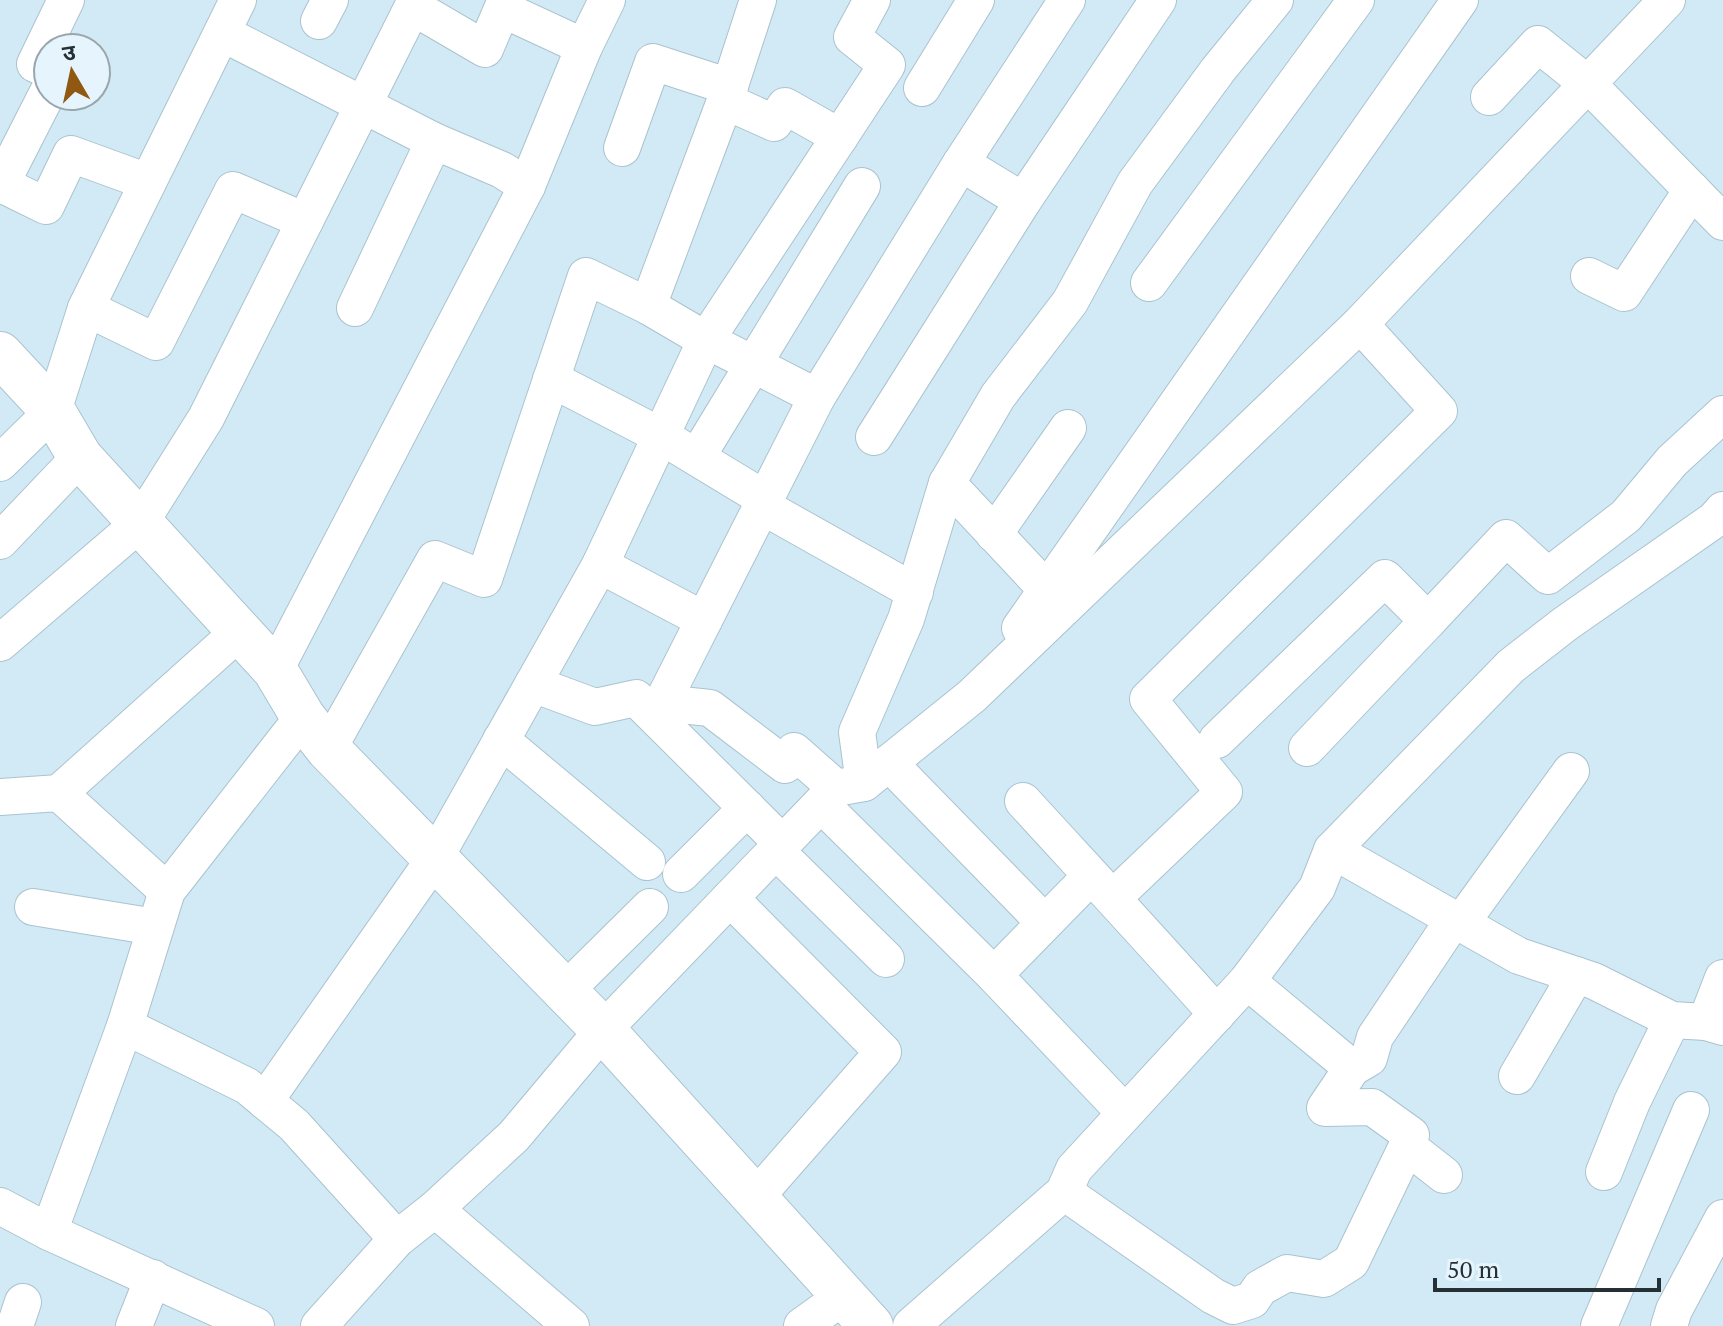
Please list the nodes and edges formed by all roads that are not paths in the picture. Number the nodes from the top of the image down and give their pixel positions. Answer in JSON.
{"nodes":[{"id":1,"x":66,"y":0,"type":"edge"},
{"id":2,"x":238,"y":0,"type":"edge"},
{"id":3,"x":607,"y":0,"type":"edge"},
{"id":4,"x":758,"y":0,"type":"edge"},
{"id":5,"x":872,"y":0,"type":"edge"},
{"id":6,"x":976,"y":0,"type":"edge"},
{"id":7,"x":1067,"y":0,"type":"edge"},
{"id":8,"x":1158,"y":0,"type":"edge"},
{"id":9,"x":1356,"y":0,"type":"edge"},
{"id":10,"x":1460,"y":0,"type":"edge"},
{"id":11,"x":1667,"y":0,"type":"edge"},
{"id":12,"x":415,"y":3,"type":"edge"},
{"id":13,"x":1269,"y":3,"type":"edge"},
{"id":14,"x":50,"y":32,"type":"edge"},
{"id":15,"x":222,"y":33,"type":"junction"},
{"id":16,"x":584,"y":47,"type":"junction"},
{"id":17,"x":1589,"y":85,"type":"junction"},
{"id":18,"x":922,"y":88,"type":"dead end"},
{"id":19,"x":727,"y":94,"type":"junction"},
{"id":20,"x":1489,"y":97,"type":"dead end"},
{"id":21,"x":363,"y":105,"type":"junction"},
{"id":22,"x":38,"y":112,"type":"edge"},
{"id":23,"x":840,"y":137,"type":"junction"},
{"id":24,"x":434,"y":141,"type":"junction"},
{"id":25,"x":622,"y":148,"type":"dead end"},
{"id":26,"x":961,"y":163,"type":"junction"},
{"id":27,"x":148,"y":182,"type":"junction"},
{"id":28,"x":0,"y":185,"type":"edge"},
{"id":29,"x":527,"y":186,"type":"junction"},
{"id":30,"x":862,"y":186,"type":"dead end"},
{"id":31,"x":1692,"y":190,"type":"junction"},
{"id":32,"x":1023,"y":201,"type":"junction"},
{"id":33,"x":305,"y":221,"type":"junction"},
{"id":34,"x":1723,"y":222,"type":"edge"},
{"id":35,"x":1589,"y":276,"type":"dead end"},
{"id":36,"x":1149,"y":283,"type":"dead end"},
{"id":37,"x":648,"y":306,"type":"junction"},
{"id":38,"x":86,"y":308,"type":"junction"},
{"id":39,"x":355,"y":308,"type":"dead end"},
{"id":40,"x":1360,"y":324,"type":"junction"},
{"id":41,"x":706,"y":340,"type":"junction"},
{"id":42,"x":0,"y":354,"type":"edge"},
{"id":43,"x":753,"y":364,"type":"junction"},
{"id":44,"x":551,"y":379,"type":"junction"},
{"id":45,"x":817,"y":397,"type":"junction"},
{"id":46,"x":53,"y":411,"type":"junction"},
{"id":47,"x":1723,"y":414,"type":"edge"},
{"id":48,"x":1068,"y":428,"type":"dead end"},
{"id":49,"x":661,"y":436,"type":"junction"},
{"id":50,"x":874,"y":437,"type":"dead end"},
{"id":51,"x":80,"y":457,"type":"junction"},
{"id":52,"x":697,"y":457,"type":"junction"},
{"id":53,"x":0,"y":463,"type":"edge"},
{"id":54,"x":947,"y":483,"type":"junction"},
{"id":55,"x":764,"y":503,"type":"junction"},
{"id":56,"x":1720,"y":516,"type":"edge"},
{"id":57,"x":140,"y":523,"type":"junction"},
{"id":58,"x":994,"y":534,"type":"junction"},
{"id":59,"x":0,"y":541,"type":"edge"},
{"id":60,"x":600,"y":565,"type":"junction"},
{"id":61,"x":1047,"y":590,"type":"junction"},
{"id":62,"x":915,"y":592,"type":"junction"},
{"id":63,"x":704,"y":620,"type":"junction"},
{"id":64,"x":1428,"y":621,"type":"junction"},
{"id":65,"x":240,"y":631,"type":"junction"},
{"id":66,"x":0,"y":643,"type":"edge"},
{"id":67,"x":275,"y":670,"type":"junction"},
{"id":68,"x":533,"y":684,"type":"junction"},
{"id":69,"x":972,"y":696,"type":"junction"},
{"id":70,"x":316,"y":733,"type":"junction"},
{"id":71,"x":501,"y":740,"type":"junction"},
{"id":72,"x":1217,"y":740,"type":"dead end"},
{"id":73,"x":1307,"y":748,"type":"dead end"},
{"id":74,"x":1571,"y":771,"type":"dead end"},
{"id":75,"x":853,"y":784,"type":"junction"},
{"id":76,"x":59,"y":793,"type":"junction"},
{"id":77,"x":0,"y":797,"type":"edge"},
{"id":78,"x":1023,"y":801,"type":"dead end"},
{"id":79,"x":747,"y":808,"type":"junction"},
{"id":80,"x":780,"y":848,"type":"junction"},
{"id":81,"x":1332,"y":850,"type":"junction"},
{"id":82,"x":435,"y":858,"type":"junction"},
{"id":83,"x":647,"y":862,"type":"dead end"},
{"id":84,"x":681,"y":874,"type":"dead end"},
{"id":85,"x":1103,"y":887,"type":"junction"},
{"id":86,"x":167,"y":891,"type":"junction"},
{"id":87,"x":730,"y":898,"type":"junction"},
{"id":88,"x":33,"y":907,"type":"dead end"},
{"id":89,"x":650,"y":907,"type":"dead end"},
{"id":90,"x":1458,"y":921,"type":"junction"},
{"id":91,"x":1044,"y":922,"type":"junction"},
{"id":92,"x":155,"y":927,"type":"junction"},
{"id":93,"x":886,"y":959,"type":"dead end"},
{"id":94,"x":994,"y":975,"type":"junction"},
{"id":95,"x":1576,"y":975,"type":"junction"},
{"id":96,"x":1723,"y":978,"type":"edge"},
{"id":97,"x":1247,"y":981,"type":"junction"},
{"id":98,"x":565,"y":991,"type":"junction"},
{"id":99,"x":1217,"y":1014,"type":"junction"},
{"id":100,"x":1700,"y":1023,"type":"edge"},
{"id":101,"x":125,"y":1026,"type":"junction"},
{"id":102,"x":603,"y":1030,"type":"junction"},
{"id":103,"x":1352,"y":1068,"type":"junction"},
{"id":104,"x":1517,"y":1076,"type":"dead end"},
{"id":105,"x":265,"y":1101,"type":"junction"},
{"id":106,"x":1691,"y":1110,"type":"dead end"},
{"id":107,"x":1125,"y":1113,"type":"junction"},
{"id":108,"x":1407,"y":1146,"type":"junction"},
{"id":109,"x":1604,"y":1172,"type":"dead end"},
{"id":110,"x":1444,"y":1175,"type":"dead end"},
{"id":111,"x":1064,"y":1192,"type":"junction"},
{"id":112,"x":755,"y":1198,"type":"junction"},
{"id":113,"x":0,"y":1206,"type":"edge"},
{"id":114,"x":435,"y":1209,"type":"junction"},
{"id":115,"x":1723,"y":1218,"type":"edge"},
{"id":116,"x":49,"y":1232,"type":"junction"},
{"id":117,"x":397,"y":1239,"type":"junction"},
{"id":118,"x":153,"y":1278,"type":"junction"},
{"id":119,"x":858,"y":1311,"type":"edge"},
{"id":120,"x":134,"y":1326,"type":"edge"},
{"id":121,"x":256,"y":1326,"type":"edge"},
{"id":122,"x":319,"y":1326,"type":"edge"},
{"id":123,"x":571,"y":1326,"type":"edge"},
{"id":124,"x":802,"y":1326,"type":"edge"},
{"id":125,"x":911,"y":1326,"type":"edge"},
{"id":126,"x":1600,"y":1326,"type":"edge"},
{"id":127,"x":1669,"y":1326,"type":"edge"}],
"edges":[{"from":1,"to":14,"type":"street"},
{"from":2,"to":15,"type":"street"},
{"from":3,"to":16,"type":"street"},
{"from":4,"to":19,"type":"street"},
{"from":5,"to":23,"type":"street"},
{"from":6,"to":18,"type":"street"},
{"from":7,"to":26,"type":"street"},
{"from":8,"to":32,"type":"street"},
{"from":9,"to":36,"type":"street"},
{"from":10,"to":61,"type":"street"},
{"from":11,"to":17,"type":"street"},
{"from":12,"to":16,"type":"street"},
{"from":12,"to":21,"type":"street"},
{"from":13,"to":54,"type":"street"},
{"from":15,"to":21,"type":"street"},
{"from":15,"to":27,"type":"street"},
{"from":16,"to":29,"type":"street"},
{"from":17,"to":20,"type":"street"},
{"from":17,"to":31,"type":"street"},
{"from":17,"to":40,"type":"street"},
{"from":19,"to":23,"type":"street"},
{"from":19,"to":25,"type":"street"},
{"from":19,"to":37,"type":"street"},
{"from":21,"to":24,"type":"street"},
{"from":21,"to":33,"type":"street"},
{"from":22,"to":28,"type":"street"},
{"from":23,"to":41,"type":"street"},
{"from":24,"to":29,"type":"street"},
{"from":24,"to":39,"type":"street"},
{"from":26,"to":32,"type":"street"},
{"from":26,"to":45,"type":"street"},
{"from":27,"to":28,"type":"street"},
{"from":27,"to":38,"type":"street"},
{"from":29,"to":67,"type":"street"},
{"from":30,"to":43,"type":"street"},
{"from":31,"to":34,"type":"street"},
{"from":31,"to":35,"type":"street"},
{"from":32,"to":50,"type":"street"},
{"from":33,"to":38,"type":"street"},
{"from":33,"to":57,"type":"street"},
{"from":37,"to":41,"type":"street"},
{"from":37,"to":44,"type":"street"},
{"from":38,"to":46,"type":"street"},
{"from":40,"to":69,"type":"street"},
{"from":40,"to":85,"type":"street"},
{"from":41,"to":43,"type":"street"},
{"from":41,"to":49,"type":"street"},
{"from":42,"to":46,"type":"street"},
{"from":43,"to":45,"type":"street"},
{"from":43,"to":52,"type":"street"},
{"from":44,"to":49,"type":"street"},
{"from":44,"to":70,"type":"street"},
{"from":45,"to":55,"type":"street"},
{"from":46,"to":51,"type":"street"},
{"from":46,"to":53,"type":"street"},
{"from":47,"to":64,"type":"street"},
{"from":48,"to":58,"type":"street"},
{"from":49,"to":52,"type":"street"},
{"from":49,"to":60,"type":"street"},
{"from":51,"to":57,"type":"street"},
{"from":51,"to":59,"type":"street"},
{"from":52,"to":55,"type":"street"},
{"from":54,"to":58,"type":"street"},
{"from":54,"to":62,"type":"street"},
{"from":55,"to":62,"type":"street"},
{"from":55,"to":63,"type":"street"},
{"from":56,"to":81,"type":"street"},
{"from":57,"to":65,"type":"street"},
{"from":57,"to":66,"type":"street"},
{"from":58,"to":61,"type":"street"},
{"from":60,"to":63,"type":"street"},
{"from":60,"to":68,"type":"street"},
{"from":61,"to":69,"type":"street"},
{"from":62,"to":75,"type":"street"},
{"from":63,"to":75,"type":"street"},
{"from":64,"to":72,"type":"street"},
{"from":64,"to":73,"type":"street"},
{"from":65,"to":67,"type":"street"},
{"from":65,"to":76,"type":"street"},
{"from":67,"to":70,"type":"street"},
{"from":68,"to":71,"type":"street"},
{"from":68,"to":79,"type":"street"},
{"from":69,"to":75,"type":"street"},
{"from":70,"to":82,"type":"street"},
{"from":70,"to":86,"type":"street"},
{"from":71,"to":82,"type":"street"},
{"from":71,"to":83,"type":"street"},
{"from":74,"to":90,"type":"street"},
{"from":75,"to":80,"type":"street"},
{"from":75,"to":91,"type":"street"},
{"from":75,"to":94,"type":"street"},
{"from":76,"to":77,"type":"street"},
{"from":76,"to":86,"type":"street"},
{"from":78,"to":85,"type":"street"},
{"from":79,"to":80,"type":"street"},
{"from":79,"to":84,"type":"street"},
{"from":80,"to":87,"type":"street"},
{"from":80,"to":93,"type":"street"},
{"from":81,"to":90,"type":"street"},
{"from":81,"to":97,"type":"street"},
{"from":82,"to":98,"type":"street"},
{"from":82,"to":105,"type":"street"},
{"from":85,"to":91,"type":"street"},
{"from":85,"to":99,"type":"street"},
{"from":86,"to":92,"type":"street"},
{"from":87,"to":102,"type":"street"},
{"from":87,"to":112,"type":"street"},
{"from":88,"to":92,"type":"street"},
{"from":89,"to":98,"type":"street"},
{"from":90,"to":95,"type":"street"},
{"from":90,"to":103,"type":"street"},
{"from":91,"to":94,"type":"street"},
{"from":92,"to":101,"type":"street"},
{"from":94,"to":107,"type":"street"},
{"from":95,"to":100,"type":"street"},
{"from":95,"to":104,"type":"street"},
{"from":96,"to":100,"type":"street"},
{"from":97,"to":99,"type":"street"},
{"from":97,"to":103,"type":"street"},
{"from":98,"to":102,"type":"street"},
{"from":99,"to":107,"type":"street"},
{"from":100,"to":109,"type":"street"},
{"from":101,"to":105,"type":"street"},
{"from":101,"to":116,"type":"street"},
{"from":102,"to":112,"type":"street"},
{"from":102,"to":114,"type":"street"},
{"from":103,"to":108,"type":"street"},
{"from":105,"to":117,"type":"street"},
{"from":106,"to":126,"type":"street"},
{"from":107,"to":111,"type":"street"},
{"from":108,"to":110,"type":"street"},
{"from":108,"to":111,"type":"street"},
{"from":111,"to":125,"type":"street"},
{"from":112,"to":119,"type":"street"},
{"from":113,"to":116,"type":"street"},
{"from":114,"to":117,"type":"street"},
{"from":114,"to":123,"type":"street"},
{"from":115,"to":127,"type":"street"},
{"from":116,"to":118,"type":"street"},
{"from":117,"to":122,"type":"street"},
{"from":118,"to":120,"type":"street"},
{"from":118,"to":121,"type":"street"},
{"from":119,"to":124,"type":"street"}]}
